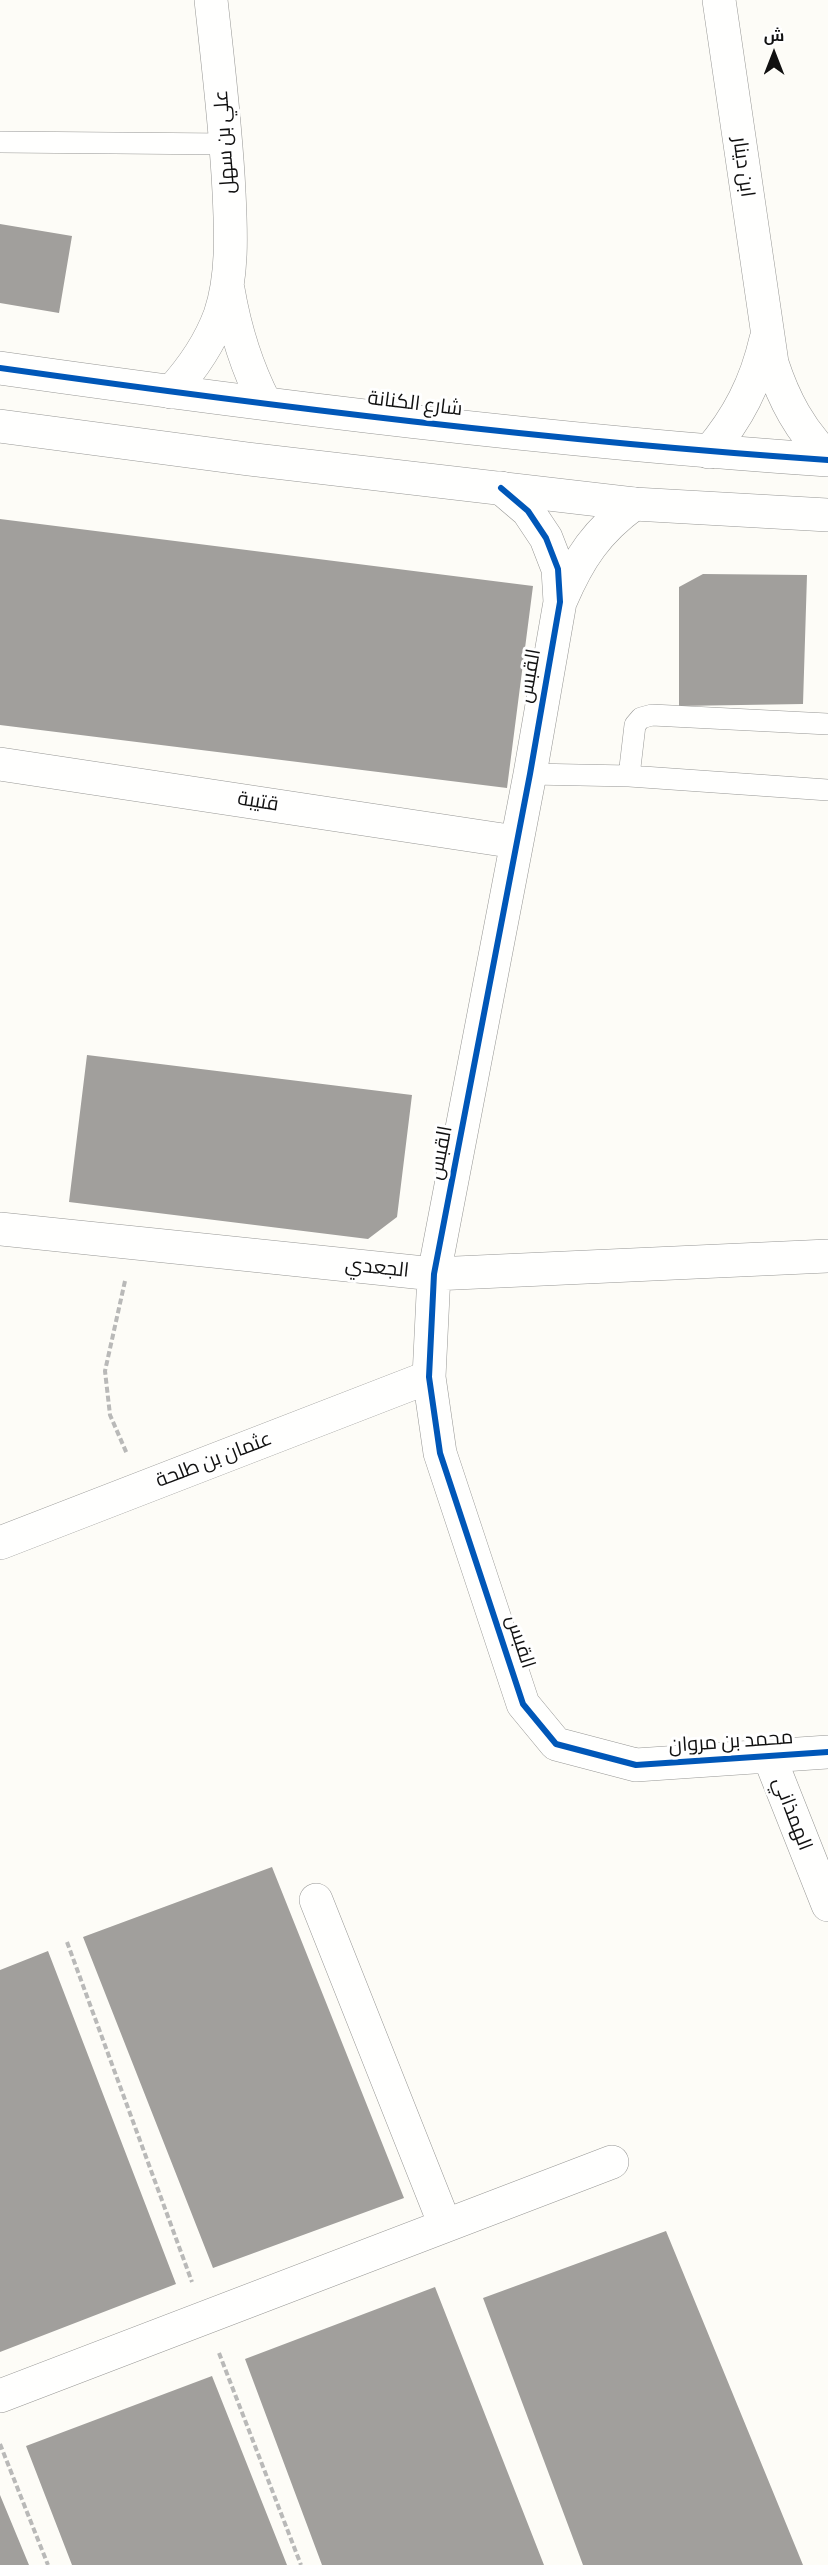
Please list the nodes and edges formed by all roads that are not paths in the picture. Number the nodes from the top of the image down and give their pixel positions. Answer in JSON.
{"nodes":[{"id":1,"x":211,"y":0,"type":"edge"},
{"id":2,"x":719,"y":0,"type":"edge"},
{"id":3,"x":0,"y":142,"type":"edge"},
{"id":4,"x":227,"y":144,"type":"junction"},
{"id":5,"x":228,"y":285,"type":"junction"},
{"id":6,"x":767,"y":334,"type":"junction"},
{"id":7,"x":0,"y":368,"type":"edge"},
{"id":8,"x":171,"y":392,"type":"junction"},
{"id":9,"x":265,"y":403,"type":"junction"},
{"id":10,"x":0,"y":426,"type":"edge"},
{"id":11,"x":709,"y":452,"type":"junction"},
{"id":12,"x":828,"y":459,"type":"edge"},
{"id":13,"x":501,"y":488,"type":"junction"},
{"id":14,"x":634,"y":504,"type":"junction"},
{"id":15,"x":828,"y":515,"type":"edge"},
{"id":16,"x":560,"y":602,"type":"junction"},
{"id":17,"x":828,"y":724,"type":"edge"},
{"id":18,"x":0,"y":764,"type":"edge"},
{"id":19,"x":530,"y":774,"type":"junction"},
{"id":20,"x":629,"y":776,"type":"junction"},
{"id":21,"x":828,"y":790,"type":"edge"},
{"id":22,"x":516,"y":842,"type":"junction"},
{"id":23,"x":0,"y":1229,"type":"edge"},
{"id":24,"x":828,"y":1256,"type":"edge"},
{"id":25,"x":434,"y":1274,"type":"junction"},
{"id":26,"x":429,"y":1377,"type":"junction"},
{"id":27,"x":0,"y":1543,"type":"edge"},
{"id":28,"x":828,"y":1752,"type":"edge"},
{"id":29,"x":769,"y":1756,"type":"junction"},
{"id":30,"x":636,"y":1765,"type":"joint"},
{"id":31,"x":316,"y":1900,"type":"dead end"},
{"id":32,"x":828,"y":1905,"type":"edge"},
{"id":33,"x":612,"y":2162,"type":"dead end"},
{"id":34,"x":445,"y":2225,"type":"junction"},
{"id":35,"x":0,"y":2396,"type":"edge"}],
"edges":[{"from":1,"to":4,"type":"street","name":"علي بن سهل"},
{"from":2,"to":6,"type":"street","name":"ابن دينار"},
{"from":3,"to":4,"type":"lane"},
{"from":4,"to":5,"type":"street","name":"علي بن سهل"},
{"from":5,"to":8,"type":"street","name":"علي بن سهل"},
{"from":5,"to":9,"type":"street","name":"علي بن سهل"},
{"from":6,"to":11,"type":"street","name":"ابن دينار"},
{"from":6,"to":12,"type":"street","name":"ابن دينار"},
{"from":7,"to":8,"type":"street","name":"شارع الكنانة"},
{"from":8,"to":9,"type":"street","name":"شارع الكنانة"},
{"from":9,"to":11,"type":"street","name":"شارع الكنانة"},
{"from":10,"to":13,"type":"street"},
{"from":11,"to":12,"type":"street","name":"شارع الكنانة"},
{"from":13,"to":14,"type":"street"},
{"from":13,"to":16,"type":"street","name":"القبس"},
{"from":14,"to":15,"type":"street"},
{"from":14,"to":16,"type":"street","name":"القبس"},
{"from":16,"to":19,"type":"street","name":"القبس"},
{"from":17,"to":20,"type":"lane"},
{"from":18,"to":22,"type":"street","name":"قتيبة"},
{"from":19,"to":20,"type":"lane"},
{"from":19,"to":22,"type":"street","name":"القبس"},
{"from":20,"to":21,"type":"lane"},
{"from":22,"to":25,"type":"street","name":"القبس"},
{"from":23,"to":25,"type":"street","name":"الجعدي"},
{"from":24,"to":25,"type":"street","name":"الجعدي"},
{"from":25,"to":26,"type":"street","name":"القبس"},
{"from":26,"to":27,"type":"street","name":"عثمان بن طلحة"},
{"from":26,"to":30,"type":"street","name":"القبس"},
{"from":28,"to":29,"type":"street","name":"محمد بن مروان"},
{"from":29,"to":30,"type":"street","name":"محمد بن مروان"},
{"from":29,"to":32,"type":"street","name":"الهمذاني"},
{"from":31,"to":34,"type":"street"},
{"from":33,"to":34,"type":"street"},
{"from":34,"to":35,"type":"street"}]}
